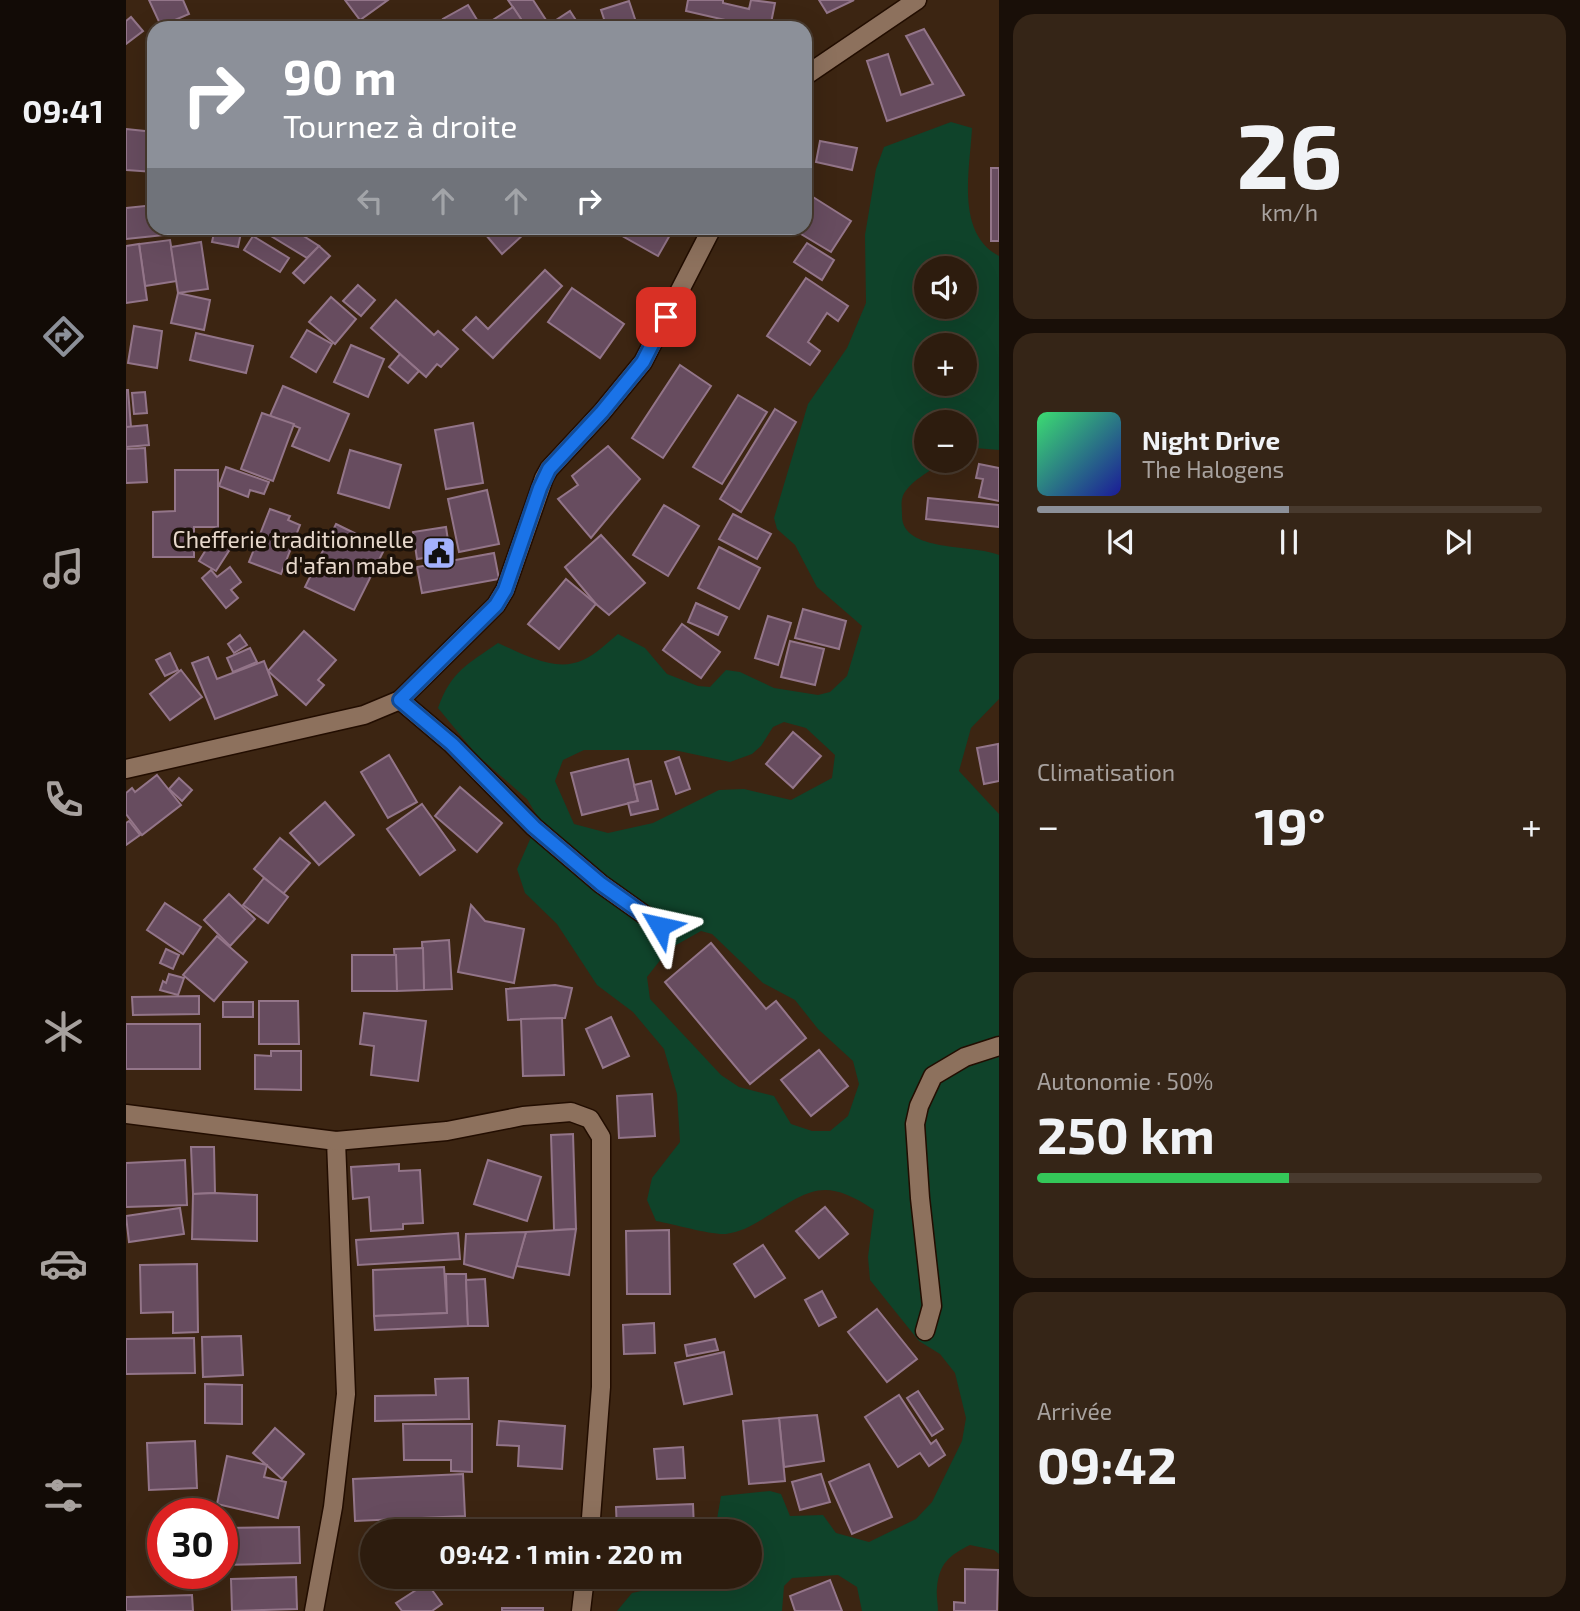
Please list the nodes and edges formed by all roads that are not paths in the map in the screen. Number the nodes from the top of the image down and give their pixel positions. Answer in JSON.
{"nodes":[{"id":1,"x":917,"y":0,"type":"edge"},
{"id":2,"x":812,"y":71,"type":"edge"},
{"id":3,"x":708,"y":235,"type":"edge"},
{"id":4,"x":400,"y":700,"type":"junction"},
{"id":5,"x":126,"y":769,"type":"edge"},
{"id":6,"x":660,"y":926,"type":"dead end"},
{"id":7,"x":999,"y":1046,"type":"edge"},
{"id":8,"x":126,"y":1114,"type":"edge"},
{"id":9,"x":336,"y":1142,"type":"junction"},
{"id":10,"x":925,"y":1331,"type":"dead end"},
{"id":11,"x":591,"y":1519,"type":"edge"},
{"id":12,"x":584,"y":1589,"type":"edge"},
{"id":13,"x":314,"y":1611,"type":"edge"},
{"id":14,"x":581,"y":1611,"type":"edge"}],
"edges":[{"from":1,"to":2,"type":"street"},
{"from":3,"to":4,"type":"street"},
{"from":4,"to":5,"type":"street"},
{"from":4,"to":6,"type":"street"},
{"from":7,"to":10,"type":"street"},
{"from":8,"to":9,"type":"street"},
{"from":9,"to":11,"type":"street"},
{"from":9,"to":13,"type":"street"},
{"from":12,"to":14,"type":"street"}]}
